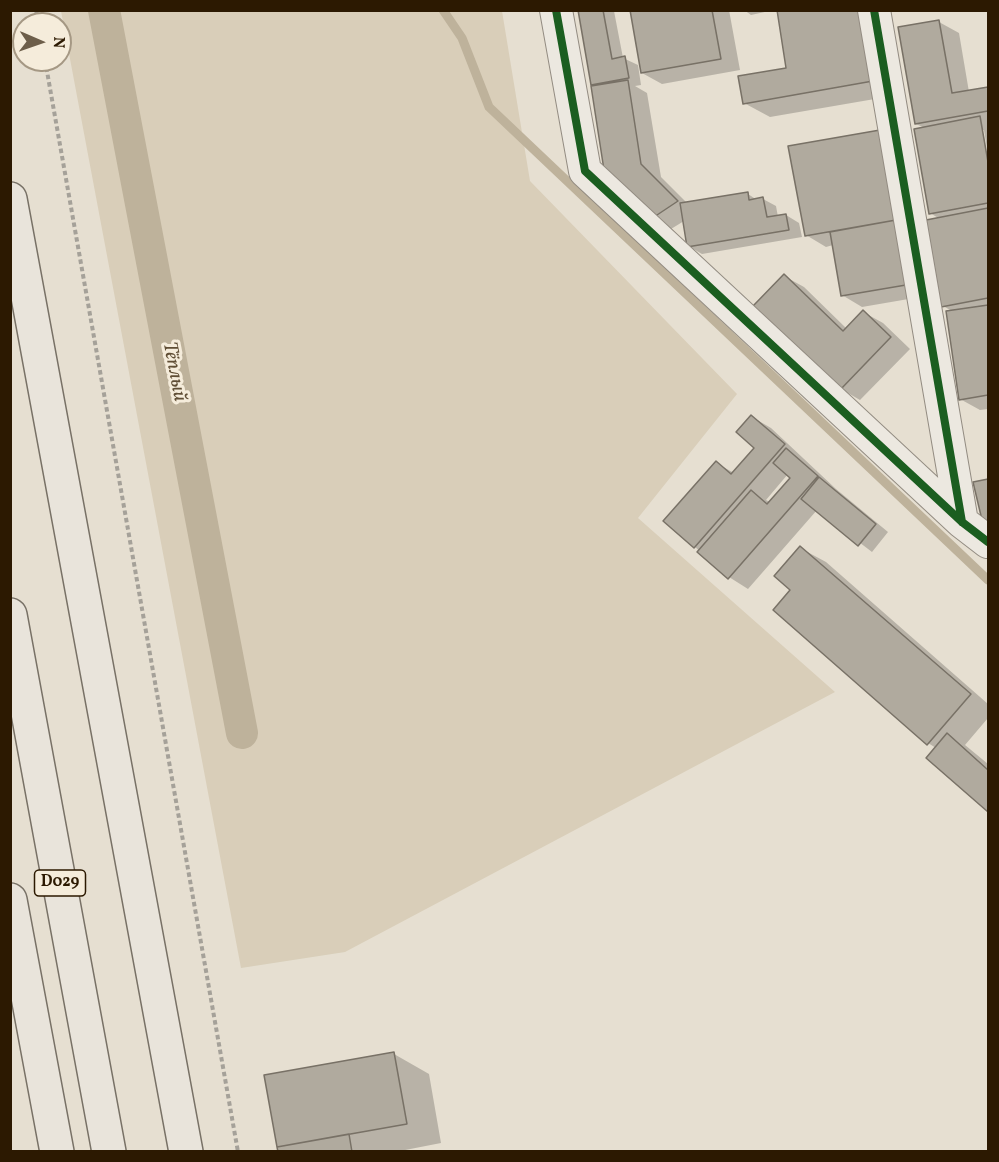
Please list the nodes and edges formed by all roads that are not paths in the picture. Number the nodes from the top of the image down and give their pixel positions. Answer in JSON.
{"nodes":[{"id":1,"x":556,"y":10,"type":"edge"},
{"id":2,"x":874,"y":10,"type":"edge"},
{"id":3,"x":10,"y":199,"type":"edge"},
{"id":4,"x":962,"y":522,"type":"junction"},
{"id":5,"x":988,"y":542,"type":"edge"},
{"id":6,"x":10,"y":615,"type":"edge"},
{"id":7,"x":10,"y":900,"type":"edge"},
{"id":8,"x":57,"y":1152,"type":"edge"},
{"id":9,"x":109,"y":1152,"type":"edge"},
{"id":10,"x":186,"y":1152,"type":"edge"}],
"edges":[{"from":1,"to":4,"type":"street"},
{"from":2,"to":4,"type":"street"},
{"from":3,"to":10,"type":"main road"},
{"from":4,"to":5,"type":"street"},
{"from":6,"to":9,"type":"main road","number":"D029"},
{"from":7,"to":8,"type":"main road","number":"D029"}]}
